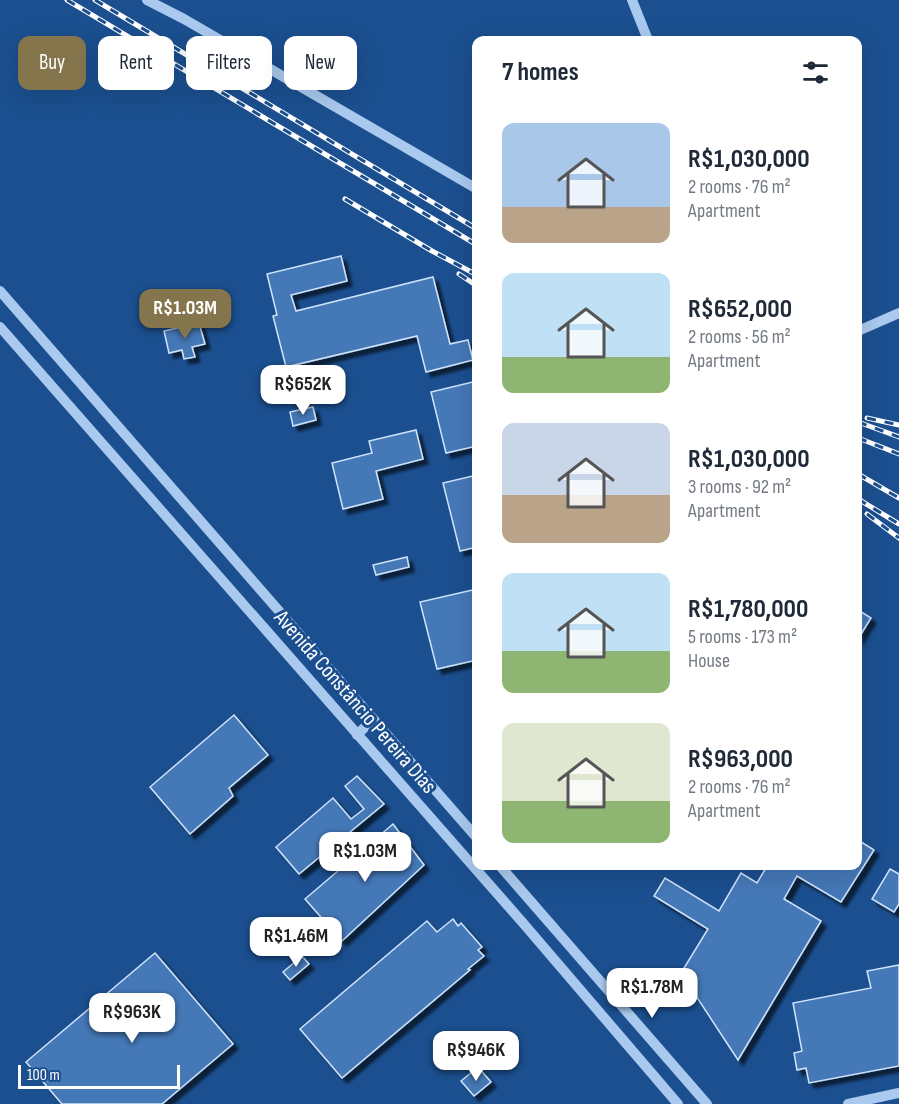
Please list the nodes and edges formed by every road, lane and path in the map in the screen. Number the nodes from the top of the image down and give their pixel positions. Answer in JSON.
{"nodes":[{"id":1,"x":147,"y":0,"type":"edge"},
{"id":2,"x":632,"y":0,"type":"edge"},
{"id":3,"x":646,"y":36,"type":"edge"},
{"id":4,"x":472,"y":186,"type":"edge"},
{"id":5,"x":0,"y":291,"type":"edge"},
{"id":6,"x":899,"y":313,"type":"edge"},
{"id":7,"x":0,"y":327,"type":"edge"},
{"id":8,"x":862,"y":329,"type":"edge"},
{"id":9,"x":373,"y":719,"type":"junction"},
{"id":10,"x":357,"y":735,"type":"junction"},
{"id":11,"x":472,"y":832,"type":"edge"},
{"id":12,"x":472,"y":866,"type":"edge"},
{"id":13,"x":475,"y":870,"type":"edge"},
{"id":14,"x":504,"y":870,"type":"edge"},
{"id":15,"x":577,"y":953,"type":"junction"},
{"id":16,"x":560,"y":967,"type":"junction"},
{"id":17,"x":899,"y":1093,"type":"edge"},
{"id":18,"x":678,"y":1104,"type":"edge"},
{"id":19,"x":706,"y":1104,"type":"edge"},
{"id":20,"x":848,"y":1104,"type":"edge"}],
"edges":[{"from":1,"to":4,"type":"street"},
{"from":2,"to":3,"type":"street"},
{"from":5,"to":9,"type":"street","name":"Avenida Constâncio Pereira Dias"},
{"from":6,"to":8,"type":"street"},
{"from":7,"to":10,"type":"street","name":"Avenida Constâncio Pereira Dias"},
{"from":9,"to":10,"type":"street"},
{"from":9,"to":11,"type":"street","name":"Avenida Constâncio Pereira Dias"},
{"from":10,"to":12,"type":"street","name":"Avenida Constâncio Pereira Dias"},
{"from":13,"to":16,"type":"street","name":"Avenida Constâncio Pereira Dias"},
{"from":14,"to":15,"type":"street"},
{"from":15,"to":16,"type":"street"},
{"from":15,"to":19,"type":"street"},
{"from":16,"to":18,"type":"street","name":"Avenida Constâncio Pereira Dias"},
{"from":17,"to":20,"type":"street"}]}
